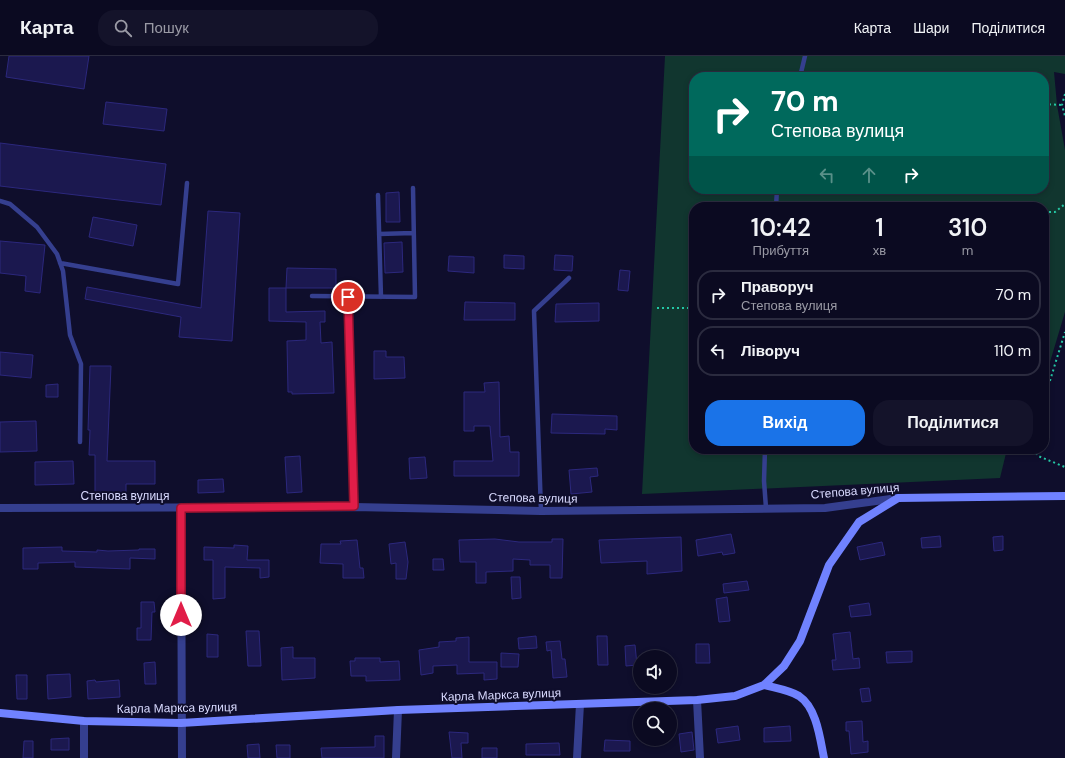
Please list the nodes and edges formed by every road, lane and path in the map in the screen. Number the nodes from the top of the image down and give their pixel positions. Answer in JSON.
{"nodes":[{"id":1,"x":805,"y":56,"type":"edge"},
{"id":2,"x":801,"y":72,"type":"edge"},
{"id":3,"x":1065,"y":94,"type":"edge"},
{"id":4,"x":1049,"y":104,"type":"edge"},
{"id":5,"x":1062,"y":105,"type":"junction"},
{"id":6,"x":1065,"y":116,"type":"edge"},
{"id":7,"x":187,"y":183,"type":"dead end"},
{"id":8,"x":412,"y":188,"type":"dead end"},
{"id":9,"x":378,"y":196,"type":"dead end"},
{"id":10,"x":0,"y":201,"type":"edge"},
{"id":11,"x":1065,"y":204,"type":"edge"},
{"id":12,"x":1049,"y":212,"type":"edge"},
{"id":13,"x":413,"y":233,"type":"junction"},
{"id":14,"x":379,"y":234,"type":"junction"},
{"id":15,"x":60,"y":263,"type":"junction"},
{"id":16,"x":569,"y":278,"type":"dead end"},
{"id":17,"x":312,"y":296,"type":"dead end"},
{"id":18,"x":348,"y":297,"type":"junction"},
{"id":19,"x":382,"y":297,"type":"junction"},
{"id":20,"x":657,"y":308,"type":"dead end"},
{"id":21,"x":689,"y":308,"type":"edge"},
{"id":22,"x":1065,"y":332,"type":"edge"},
{"id":23,"x":1049,"y":384,"type":"edge"},
{"id":24,"x":80,"y":442,"type":"dead end"},
{"id":25,"x":765,"y":454,"type":"edge"},
{"id":26,"x":1037,"y":454,"type":"edge"},
{"id":27,"x":1065,"y":467,"type":"edge"},
{"id":28,"x":1065,"y":496,"type":"edge"},
{"id":29,"x":898,"y":498,"type":"junction"},
{"id":30,"x":354,"y":506,"type":"junction"},
{"id":31,"x":0,"y":508,"type":"edge"},
{"id":32,"x":181,"y":508,"type":"junction"},
{"id":33,"x":766,"y":508,"type":"junction"},
{"id":34,"x":541,"y":511,"type":"junction"},
{"id":35,"x":764,"y":685,"type":"junction"},
{"id":36,"x":698,"y":700,"type":"junction"},
{"id":37,"x":580,"y":704,"type":"junction"},
{"id":38,"x":398,"y":710,"type":"junction"},
{"id":39,"x":0,"y":713,"type":"edge"},
{"id":40,"x":84,"y":721,"type":"junction"},
{"id":41,"x":181,"y":722,"type":"junction"},
{"id":42,"x":84,"y":758,"type":"edge"},
{"id":43,"x":182,"y":758,"type":"edge"},
{"id":44,"x":396,"y":758,"type":"edge"},
{"id":45,"x":577,"y":758,"type":"edge"},
{"id":46,"x":700,"y":758,"type":"edge"},
{"id":47,"x":824,"y":758,"type":"edge"}],
"edges":[{"from":1,"to":2,"type":"lane"},
{"from":3,"to":5,"type":"path"},
{"from":4,"to":5,"type":"path"},
{"from":5,"to":6,"type":"path"},
{"from":7,"to":15,"type":"lane"},
{"from":8,"to":13,"type":"lane"},
{"from":9,"to":14,"type":"lane"},
{"from":10,"to":15,"type":"lane"},
{"from":11,"to":12,"type":"path"},
{"from":13,"to":14,"type":"lane"},
{"from":13,"to":19,"type":"lane"},
{"from":14,"to":19,"type":"lane"},
{"from":15,"to":24,"type":"lane"},
{"from":16,"to":34,"type":"lane"},
{"from":17,"to":18,"type":"lane"},
{"from":18,"to":19,"type":"lane"},
{"from":18,"to":30,"type":"lane"},
{"from":20,"to":21,"type":"path"},
{"from":22,"to":23,"type":"path"},
{"from":25,"to":33,"type":"lane"},
{"from":26,"to":27,"type":"path"},
{"from":28,"to":29,"type":"street","name":"Степова вулиця"},
{"from":29,"to":33,"type":"street","name":"Степова вулиця"},
{"from":29,"to":35,"type":"street","name":"Карла Маркса вулиця"},
{"from":30,"to":32,"type":"street","name":"Степова вулиця"},
{"from":30,"to":34,"type":"street","name":"Степова вулиця"},
{"from":31,"to":32,"type":"street","name":"Степова вулиця"},
{"from":32,"to":41,"type":"street"},
{"from":33,"to":34,"type":"street","name":"Степова вулиця"},
{"from":35,"to":36,"type":"street","name":"Карла Маркса вулиця"},
{"from":35,"to":47,"type":"street"},
{"from":36,"to":37,"type":"street","name":"Карла Маркса вулиця"},
{"from":36,"to":46,"type":"street"},
{"from":37,"to":38,"type":"street","name":"Карла Маркса вулиця"},
{"from":37,"to":45,"type":"street"},
{"from":38,"to":41,"type":"street","name":"Карла Маркса вулиця"},
{"from":38,"to":44,"type":"street"},
{"from":39,"to":40,"type":"street","name":"Карла Маркса вулиця"},
{"from":40,"to":41,"type":"street","name":"Карла Маркса вулиця"},
{"from":40,"to":42,"type":"street"},
{"from":41,"to":43,"type":"street"}]}
